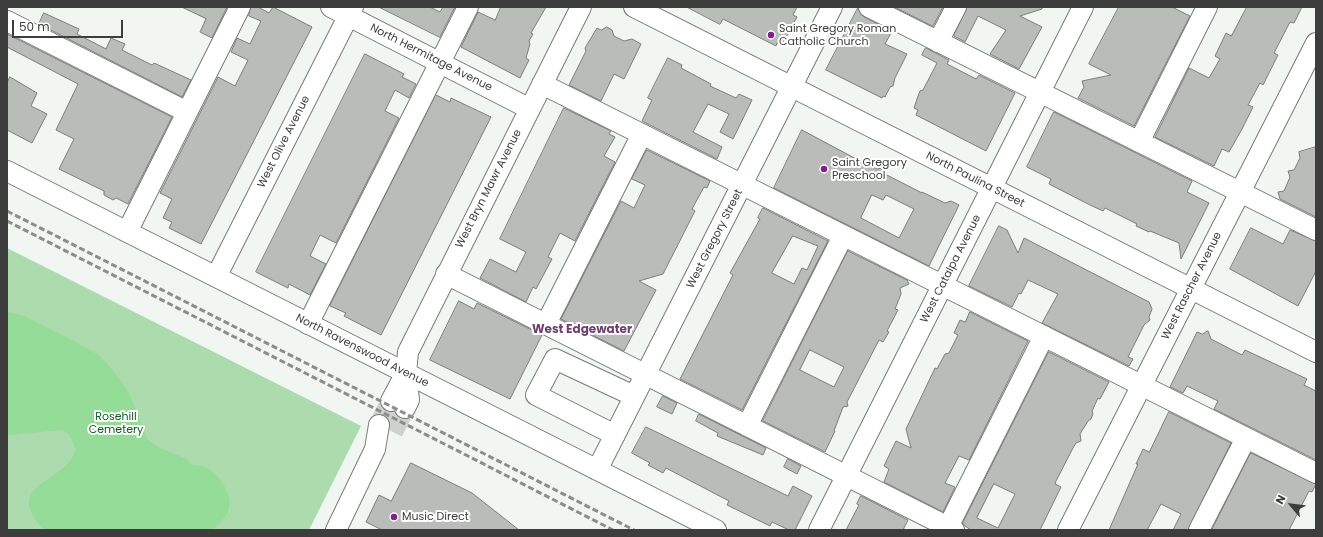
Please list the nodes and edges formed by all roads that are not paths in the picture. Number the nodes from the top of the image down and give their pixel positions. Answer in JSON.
{"nodes":[{"id":1,"x":240,"y":7,"type":"edge"},
{"id":2,"x":468,"y":7,"type":"edge"},
{"id":3,"x":581,"y":7,"type":"edge"},
{"id":4,"x":634,"y":7,"type":"edge"},
{"id":5,"x":832,"y":7,"type":"edge"},
{"id":6,"x":869,"y":7,"type":"edge"},
{"id":7,"x":956,"y":7,"type":"edge"},
{"id":8,"x":1083,"y":7,"type":"edge"},
{"id":9,"x":1207,"y":7,"type":"edge"},
{"id":10,"x":344,"y":10,"type":"edge"},
{"id":11,"x":7,"y":21,"type":"edge"},
{"id":12,"x":938,"y":42,"type":"junction"},
{"id":13,"x":1316,"y":43,"type":"edge"},
{"id":14,"x":440,"y":63,"type":"junction"},
{"id":15,"x":542,"y":84,"type":"junction"},
{"id":16,"x":792,"y":87,"type":"junction"},
{"id":17,"x":1040,"y":92,"type":"junction"},
{"id":18,"x":530,"y":109,"type":"junction"},
{"id":19,"x":187,"y":112,"type":"junction"},
{"id":20,"x":642,"y":134,"type":"junction"},
{"id":21,"x":1139,"y":142,"type":"junction"},
{"id":22,"x":7,"y":171,"type":"edge"},
{"id":23,"x":742,"y":185,"type":"junction"},
{"id":24,"x":991,"y":188,"type":"junction"},
{"id":25,"x":1240,"y":192,"type":"junction"},
{"id":26,"x":1316,"y":230,"type":"edge"},
{"id":27,"x":127,"y":232,"type":"junction"},
{"id":28,"x":844,"y":236,"type":"junction"},
{"id":29,"x":446,"y":274,"type":"junction"},
{"id":30,"x":216,"y":277,"type":"junction"},
{"id":31,"x":942,"y":285,"type":"junction"},
{"id":32,"x":1191,"y":288,"type":"junction"},
{"id":33,"x":308,"y":324,"type":"junction"},
{"id":34,"x":546,"y":324,"type":"junction"},
{"id":35,"x":1044,"y":336,"type":"junction"},
{"id":36,"x":1316,"y":352,"type":"edge"},
{"id":37,"x":406,"y":373,"type":"junction"},
{"id":38,"x":645,"y":374,"type":"junction"},
{"id":39,"x":1142,"y":386,"type":"junction"},
{"id":40,"x":634,"y":396,"type":"junction"},
{"id":41,"x":398,"y":405,"type":"tunnel mouth"},
{"id":42,"x":747,"y":426,"type":"junction"},
{"id":43,"x":386,"y":428,"type":"tunnel mouth"},
{"id":44,"x":615,"y":435,"type":"junction"},
{"id":45,"x":1246,"y":438,"type":"junction"},
{"id":46,"x":597,"y":470,"type":"junction"},
{"id":47,"x":1316,"y":473,"type":"edge"},
{"id":48,"x":846,"y":476,"type":"junction"},
{"id":49,"x":951,"y":528,"type":"edge"},
{"id":50,"x":336,"y":530,"type":"edge"},
{"id":51,"x":716,"y":530,"type":"edge"},
{"id":52,"x":818,"y":530,"type":"edge"},
{"id":53,"x":1068,"y":530,"type":"edge"},
{"id":54,"x":1198,"y":530,"type":"edge"}],
"edges":[{"from":1,"to":19,"type":"street"},
{"from":2,"to":14,"type":"street"},
{"from":3,"to":15,"type":"street","name":"West Bryn Mawr Avenue"},
{"from":4,"to":16,"type":"street","name":"North Paulina Street"},
{"from":5,"to":16,"type":"street","name":"West Gregory Street"},
{"from":6,"to":12,"type":"street"},
{"from":7,"to":12,"type":"street"},
{"from":8,"to":17,"type":"street","name":"West Catalpa Avenue"},
{"from":9,"to":21,"type":"street"},
{"from":10,"to":14,"type":"street","name":"North Hermitage Avenue"},
{"from":10,"to":30,"type":"street","name":"West Olive Avenue"},
{"from":11,"to":19,"type":"street"},
{"from":12,"to":17,"type":"street"},
{"from":13,"to":25,"type":"street","name":"West Rascher Avenue"},
{"from":14,"to":18,"type":"street","name":"North Hermitage Avenue"},
{"from":14,"to":33,"type":"street"},
{"from":15,"to":18,"type":"street","name":"West Bryn Mawr Avenue"},
{"from":15,"to":20,"type":"street"},
{"from":16,"to":23,"type":"street","name":"West Gregory Street"},
{"from":16,"to":24,"type":"street","name":"North Paulina Street"},
{"from":17,"to":21,"type":"street"},
{"from":17,"to":24,"type":"street","name":"West Catalpa Avenue"},
{"from":18,"to":29,"type":"street","name":"West Bryn Mawr Avenue"},
{"from":19,"to":27,"type":"street"},
{"from":20,"to":23,"type":"street"},
{"from":20,"to":34,"type":"street"},
{"from":21,"to":25,"type":"street"},
{"from":22,"to":27,"type":"street","name":"North Ravenswood Avenue"},
{"from":23,"to":28,"type":"street"},
{"from":23,"to":38,"type":"street","name":"West Gregory Street"},
{"from":24,"to":31,"type":"street","name":"West Catalpa Avenue"},
{"from":24,"to":32,"type":"street","name":"North Paulina Street"},
{"from":25,"to":26,"type":"street"},
{"from":25,"to":32,"type":"street","name":"West Rascher Avenue"},
{"from":27,"to":30,"type":"street","name":"North Ravenswood Avenue"},
{"from":28,"to":31,"type":"street"},
{"from":28,"to":42,"type":"street"},
{"from":29,"to":34,"type":"street"},
{"from":29,"to":37,"type":"street","name":"West Bryn Mawr Avenue"},
{"from":30,"to":33,"type":"street","name":"North Ravenswood Avenue"},
{"from":31,"to":35,"type":"street"},
{"from":31,"to":48,"type":"street","name":"West Catalpa Avenue"},
{"from":32,"to":36,"type":"street","name":"North Paulina Street"},
{"from":32,"to":39,"type":"street","name":"West Rascher Avenue"},
{"from":33,"to":37,"type":"street","name":"North Ravenswood Avenue"},
{"from":34,"to":38,"type":"street"},
{"from":35,"to":39,"type":"street"},
{"from":35,"to":49,"type":"street"},
{"from":37,"to":41,"type":"street","name":"West Bryn Mawr Avenue"},
{"from":37,"to":46,"type":"street","name":"North Ravenswood Avenue"},
{"from":38,"to":40,"type":"street","name":"West Gregory Street"},
{"from":38,"to":42,"type":"street"},
{"from":39,"to":45,"type":"street"},
{"from":39,"to":53,"type":"street","name":"West Rascher Avenue"},
{"from":40,"to":44,"type":"street","name":"West Gregory Street"},
{"from":40,"to":44,"type":"street"},
{"from":42,"to":48,"type":"street"},
{"from":43,"to":50,"type":"street"},
{"from":44,"to":46,"type":"street","name":"West Gregory Street"},
{"from":45,"to":47,"type":"street"},
{"from":45,"to":54,"type":"street"},
{"from":46,"to":51,"type":"street","name":"North Ravenswood Avenue"},
{"from":48,"to":49,"type":"street"},
{"from":48,"to":52,"type":"street","name":"West Catalpa Avenue"}]}
